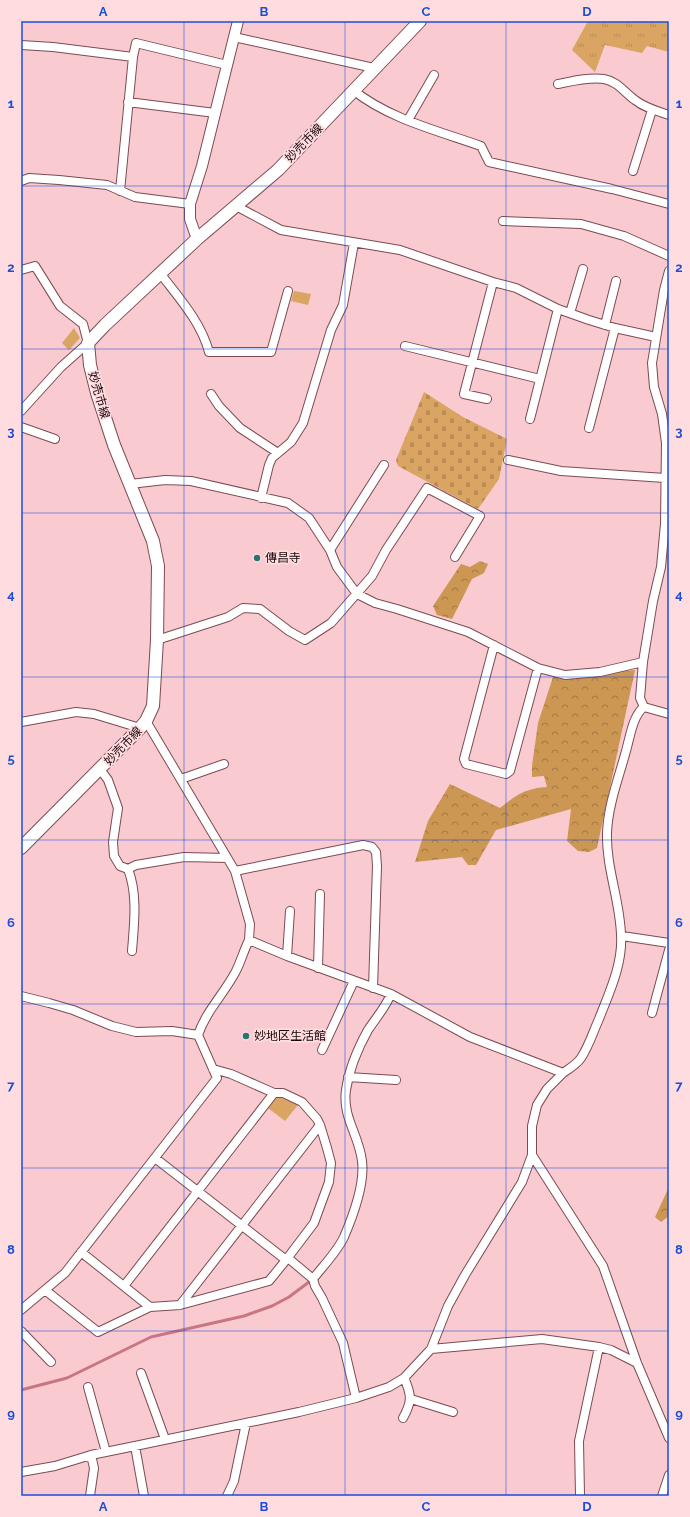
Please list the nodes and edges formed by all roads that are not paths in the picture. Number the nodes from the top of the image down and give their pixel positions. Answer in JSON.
{"nodes":[{"id":1,"x":238,"y":21,"type":"edge"},
{"id":2,"x":420,"y":21,"type":"edge"},
{"id":3,"x":234,"y":37,"type":"junction"},
{"id":4,"x":21,"y":45,"type":"edge"},
{"id":5,"x":133,"y":57,"type":"junction"},
{"id":6,"x":227,"y":65,"type":"junction"},
{"id":7,"x":374,"y":68,"type":"junction"},
{"id":8,"x":434,"y":75,"type":"dead end"},
{"id":9,"x":558,"y":84,"type":"dead end"},
{"id":10,"x":353,"y":90,"type":"junction"},
{"id":11,"x":128,"y":102,"type":"junction"},
{"id":12,"x":652,"y":110,"type":"junction"},
{"id":13,"x":215,"y":112,"type":"junction"},
{"id":14,"x":669,"y":115,"type":"edge"},
{"id":15,"x":408,"y":120,"type":"junction"},
{"id":16,"x":633,"y":171,"type":"dead end"},
{"id":17,"x":21,"y":172,"type":"edge"},
{"id":18,"x":25,"y":180,"type":"edge"},
{"id":19,"x":120,"y":190,"type":"junction"},
{"id":20,"x":190,"y":204,"type":"junction"},
{"id":21,"x":669,"y":204,"type":"edge"},
{"id":22,"x":236,"y":206,"type":"junction"},
{"id":23,"x":503,"y":221,"type":"dead end"},
{"id":24,"x":197,"y":239,"type":"junction"},
{"id":25,"x":354,"y":243,"type":"junction"},
{"id":26,"x":669,"y":256,"type":"edge"},
{"id":27,"x":583,"y":269,"type":"dead end"},
{"id":28,"x":21,"y":270,"type":"edge"},
{"id":29,"x":669,"y":271,"type":"edge"},
{"id":30,"x":160,"y":273,"type":"junction"},
{"id":31,"x":616,"y":281,"type":"dead end"},
{"id":32,"x":493,"y":282,"type":"junction"},
{"id":33,"x":667,"y":290,"type":"edge"},
{"id":34,"x":288,"y":291,"type":"dead end"},
{"id":35,"x":558,"y":309,"type":"junction"},
{"id":36,"x":570,"y":313,"type":"junction"},
{"id":37,"x":605,"y":325,"type":"junction"},
{"id":38,"x":615,"y":328,"type":"junction"},
{"id":39,"x":656,"y":337,"type":"junction"},
{"id":40,"x":88,"y":343,"type":"junction"},
{"id":41,"x":406,"y":346,"type":"dead end"},
{"id":42,"x":472,"y":362,"type":"junction"},
{"id":43,"x":540,"y":380,"type":"junction"},
{"id":44,"x":211,"y":394,"type":"dead end"},
{"id":45,"x":487,"y":399,"type":"dead end"},
{"id":46,"x":21,"y":410,"type":"edge"},
{"id":47,"x":530,"y":419,"type":"dead end"},
{"id":48,"x":21,"y":427,"type":"edge"},
{"id":49,"x":589,"y":428,"type":"dead end"},
{"id":50,"x":55,"y":439,"type":"dead end"},
{"id":51,"x":278,"y":453,"type":"junction"},
{"id":52,"x":508,"y":460,"type":"dead end"},
{"id":53,"x":384,"y":466,"type":"dead end"},
{"id":54,"x":665,"y":478,"type":"junction"},
{"id":55,"x":130,"y":484,"type":"junction"},
{"id":56,"x":261,"y":498,"type":"junction"},
{"id":57,"x":330,"y":550,"type":"junction"},
{"id":58,"x":455,"y":557,"type":"dead end"},
{"id":59,"x":357,"y":594,"type":"junction"},
{"id":60,"x":157,"y":640,"type":"junction"},
{"id":61,"x":494,"y":645,"type":"junction"},
{"id":62,"x":643,"y":662,"type":"junction"},
{"id":63,"x":538,"y":668,"type":"junction"},
{"id":64,"x":644,"y":707,"type":"junction"},
{"id":65,"x":669,"y":714,"type":"edge"},
{"id":66,"x":21,"y":722,"type":"edge"},
{"id":67,"x":143,"y":724,"type":"junction"},
{"id":68,"x":224,"y":764,"type":"dead end"},
{"id":69,"x":100,"y":768,"type":"junction"},
{"id":70,"x":181,"y":779,"type":"junction"},
{"id":71,"x":21,"y":848,"type":"edge"},
{"id":72,"x":227,"y":858,"type":"junction"},
{"id":73,"x":128,"y":869,"type":"junction"},
{"id":74,"x":235,"y":871,"type":"junction"},
{"id":75,"x":320,"y":894,"type":"dead end"},
{"id":76,"x":290,"y":911,"type":"dead end"},
{"id":77,"x":622,"y":936,"type":"junction"},
{"id":78,"x":249,"y":940,"type":"junction"},
{"id":79,"x":669,"y":943,"type":"edge"},
{"id":80,"x":669,"y":950,"type":"edge"},
{"id":81,"x":132,"y":951,"type":"dead end"},
{"id":82,"x":287,"y":956,"type":"junction"},
{"id":83,"x":318,"y":968,"type":"junction"},
{"id":84,"x":354,"y":980,"type":"junction"},
{"id":85,"x":373,"y":988,"type":"junction"},
{"id":86,"x":391,"y":994,"type":"junction"},
{"id":87,"x":21,"y":996,"type":"edge"},
{"id":88,"x":652,"y":1013,"type":"dead end"},
{"id":89,"x":198,"y":1035,"type":"junction"},
{"id":90,"x":322,"y":1050,"type":"dead end"},
{"id":91,"x":213,"y":1068,"type":"junction"},
{"id":92,"x":563,"y":1073,"type":"junction"},
{"id":93,"x":348,"y":1077,"type":"junction"},
{"id":94,"x":396,"y":1080,"type":"dead end"},
{"id":95,"x":274,"y":1092,"type":"junction"},
{"id":96,"x":320,"y":1125,"type":"junction"},
{"id":97,"x":532,"y":1155,"type":"junction"},
{"id":98,"x":155,"y":1158,"type":"junction"},
{"id":99,"x":197,"y":1191,"type":"junction"},
{"id":100,"x":241,"y":1225,"type":"junction"},
{"id":101,"x":81,"y":1252,"type":"junction"},
{"id":102,"x":287,"y":1259,"type":"junction"},
{"id":103,"x":314,"y":1279,"type":"junction"},
{"id":104,"x":124,"y":1286,"type":"junction"},
{"id":105,"x":45,"y":1290,"type":"junction"},
{"id":106,"x":180,"y":1305,"type":"junction"},
{"id":107,"x":150,"y":1307,"type":"junction"},
{"id":108,"x":21,"y":1310,"type":"edge"},
{"id":109,"x":21,"y":1331,"type":"edge"},
{"id":110,"x":598,"y":1347,"type":"junction"},
{"id":111,"x":431,"y":1349,"type":"junction"},
{"id":112,"x":50,"y":1362,"type":"dead end"},
{"id":113,"x":637,"y":1363,"type":"junction"},
{"id":114,"x":141,"y":1373,"type":"dead end"},
{"id":115,"x":404,"y":1378,"type":"junction"},
{"id":116,"x":88,"y":1387,"type":"dead end"},
{"id":117,"x":356,"y":1398,"type":"junction"},
{"id":118,"x":411,"y":1399,"type":"junction"},
{"id":119,"x":453,"y":1412,"type":"dead end"},
{"id":120,"x":403,"y":1418,"type":"dead end"},
{"id":121,"x":246,"y":1423,"type":"junction"},
{"id":122,"x":669,"y":1438,"type":"edge"},
{"id":123,"x":165,"y":1439,"type":"junction"},
{"id":124,"x":135,"y":1446,"type":"junction"},
{"id":125,"x":106,"y":1452,"type":"junction"},
{"id":126,"x":91,"y":1456,"type":"junction"},
{"id":127,"x":21,"y":1472,"type":"edge"},
{"id":128,"x":669,"y":1475,"type":"edge"},
{"id":129,"x":90,"y":1496,"type":"edge"},
{"id":130,"x":144,"y":1496,"type":"edge"},
{"id":131,"x":227,"y":1496,"type":"edge"},
{"id":132,"x":580,"y":1496,"type":"edge"},
{"id":133,"x":662,"y":1496,"type":"edge"}],
"edges":[{"from":1,"to":3,"type":"street"},
{"from":2,"to":7,"type":"main road","name":"妙売市線"},
{"from":3,"to":6,"type":"street"},
{"from":3,"to":7,"type":"street"},
{"from":4,"to":5,"type":"street"},
{"from":5,"to":6,"type":"street"},
{"from":5,"to":11,"type":"street"},
{"from":6,"to":13,"type":"street"},
{"from":7,"to":10,"type":"main road","name":"妙売市線"},
{"from":8,"to":15,"type":"street"},
{"from":9,"to":12,"type":"street"},
{"from":10,"to":15,"type":"street"},
{"from":10,"to":22,"type":"main road","name":"妙売市線"},
{"from":11,"to":13,"type":"street"},
{"from":11,"to":19,"type":"street"},
{"from":12,"to":14,"type":"street"},
{"from":12,"to":16,"type":"street"},
{"from":13,"to":20,"type":"street"},
{"from":15,"to":21,"type":"street"},
{"from":17,"to":18,"type":"street"},
{"from":18,"to":19,"type":"street"},
{"from":19,"to":20,"type":"street"},
{"from":20,"to":24,"type":"street"},
{"from":22,"to":24,"type":"main road","name":"妙売市線"},
{"from":22,"to":25,"type":"street"},
{"from":23,"to":26,"type":"street"},
{"from":24,"to":30,"type":"main road","name":"妙売市線"},
{"from":25,"to":32,"type":"street"},
{"from":25,"to":51,"type":"street"},
{"from":27,"to":36,"type":"street"},
{"from":28,"to":40,"type":"street"},
{"from":29,"to":33,"type":"street"},
{"from":30,"to":34,"type":"street"},
{"from":30,"to":40,"type":"main road","name":"妙売市線"},
{"from":31,"to":37,"type":"street"},
{"from":32,"to":35,"type":"street"},
{"from":32,"to":42,"type":"street"},
{"from":33,"to":39,"type":"street"},
{"from":35,"to":36,"type":"street"},
{"from":35,"to":43,"type":"street"},
{"from":36,"to":37,"type":"street"},
{"from":37,"to":38,"type":"street"},
{"from":38,"to":39,"type":"street"},
{"from":38,"to":49,"type":"street"},
{"from":39,"to":54,"type":"street"},
{"from":40,"to":46,"type":"street"},
{"from":40,"to":55,"type":"main road","name":"妙売市線"},
{"from":41,"to":42,"type":"street"},
{"from":42,"to":43,"type":"street"},
{"from":42,"to":45,"type":"street"},
{"from":43,"to":47,"type":"street"},
{"from":44,"to":51,"type":"street"},
{"from":48,"to":50,"type":"street"},
{"from":51,"to":56,"type":"street"},
{"from":52,"to":54,"type":"street"},
{"from":53,"to":57,"type":"street"},
{"from":54,"to":62,"type":"street"},
{"from":55,"to":56,"type":"street"},
{"from":55,"to":60,"type":"main road","name":"妙売市線"},
{"from":56,"to":57,"type":"street"},
{"from":57,"to":59,"type":"street"},
{"from":58,"to":59,"type":"street"},
{"from":59,"to":60,"type":"street"},
{"from":59,"to":61,"type":"street"},
{"from":60,"to":67,"type":"main road","name":"妙売市線"},
{"from":61,"to":63,"type":"street"},
{"from":61,"to":63,"type":"street"},
{"from":62,"to":63,"type":"street"},
{"from":62,"to":64,"type":"street"},
{"from":64,"to":65,"type":"street"},
{"from":64,"to":77,"type":"street"},
{"from":66,"to":67,"type":"street"},
{"from":67,"to":69,"type":"main road","name":"妙売市線"},
{"from":67,"to":70,"type":"street"},
{"from":68,"to":70,"type":"street"},
{"from":69,"to":71,"type":"main road","name":"妙売市線"},
{"from":69,"to":73,"type":"street"},
{"from":70,"to":72,"type":"street"},
{"from":72,"to":73,"type":"street"},
{"from":72,"to":74,"type":"street"},
{"from":73,"to":81,"type":"street"},
{"from":74,"to":78,"type":"street"},
{"from":74,"to":85,"type":"street"},
{"from":75,"to":83,"type":"street"},
{"from":76,"to":82,"type":"street"},
{"from":77,"to":79,"type":"street"},
{"from":77,"to":92,"type":"street"},
{"from":78,"to":82,"type":"street"},
{"from":78,"to":89,"type":"street"},
{"from":80,"to":88,"type":"street"},
{"from":82,"to":83,"type":"street"},
{"from":83,"to":84,"type":"street"},
{"from":84,"to":85,"type":"street"},
{"from":84,"to":90,"type":"street"},
{"from":85,"to":86,"type":"street"},
{"from":86,"to":92,"type":"street"},
{"from":86,"to":93,"type":"street"},
{"from":87,"to":89,"type":"street"},
{"from":89,"to":91,"type":"street"},
{"from":91,"to":95,"type":"street"},
{"from":91,"to":98,"type":"street"},
{"from":92,"to":97,"type":"street"},
{"from":93,"to":94,"type":"street"},
{"from":93,"to":103,"type":"street"},
{"from":95,"to":96,"type":"street"},
{"from":95,"to":99,"type":"street"},
{"from":96,"to":100,"type":"street"},
{"from":96,"to":102,"type":"street"},
{"from":97,"to":111,"type":"street"},
{"from":97,"to":113,"type":"street"},
{"from":98,"to":99,"type":"street"},
{"from":98,"to":101,"type":"street"},
{"from":99,"to":100,"type":"street"},
{"from":99,"to":104,"type":"street"},
{"from":100,"to":102,"type":"street"},
{"from":100,"to":106,"type":"street"},
{"from":101,"to":104,"type":"street"},
{"from":101,"to":105,"type":"street"},
{"from":102,"to":103,"type":"street"},
{"from":102,"to":106,"type":"street"},
{"from":103,"to":117,"type":"street"},
{"from":104,"to":107,"type":"street"},
{"from":105,"to":107,"type":"street"},
{"from":105,"to":108,"type":"street"},
{"from":106,"to":107,"type":"street"},
{"from":109,"to":112,"type":"street"},
{"from":110,"to":111,"type":"street"},
{"from":110,"to":113,"type":"street"},
{"from":110,"to":132,"type":"street"},
{"from":111,"to":115,"type":"street"},
{"from":113,"to":122,"type":"street"},
{"from":114,"to":123,"type":"street"},
{"from":115,"to":117,"type":"street"},
{"from":115,"to":118,"type":"street"},
{"from":116,"to":125,"type":"street"},
{"from":117,"to":121,"type":"street"},
{"from":118,"to":119,"type":"street"},
{"from":118,"to":120,"type":"street"},
{"from":121,"to":123,"type":"street"},
{"from":121,"to":131,"type":"street"},
{"from":123,"to":124,"type":"street"},
{"from":124,"to":125,"type":"street"},
{"from":124,"to":130,"type":"street"},
{"from":125,"to":126,"type":"street"},
{"from":126,"to":127,"type":"street"},
{"from":126,"to":129,"type":"street"},
{"from":128,"to":133,"type":"street"}]}
